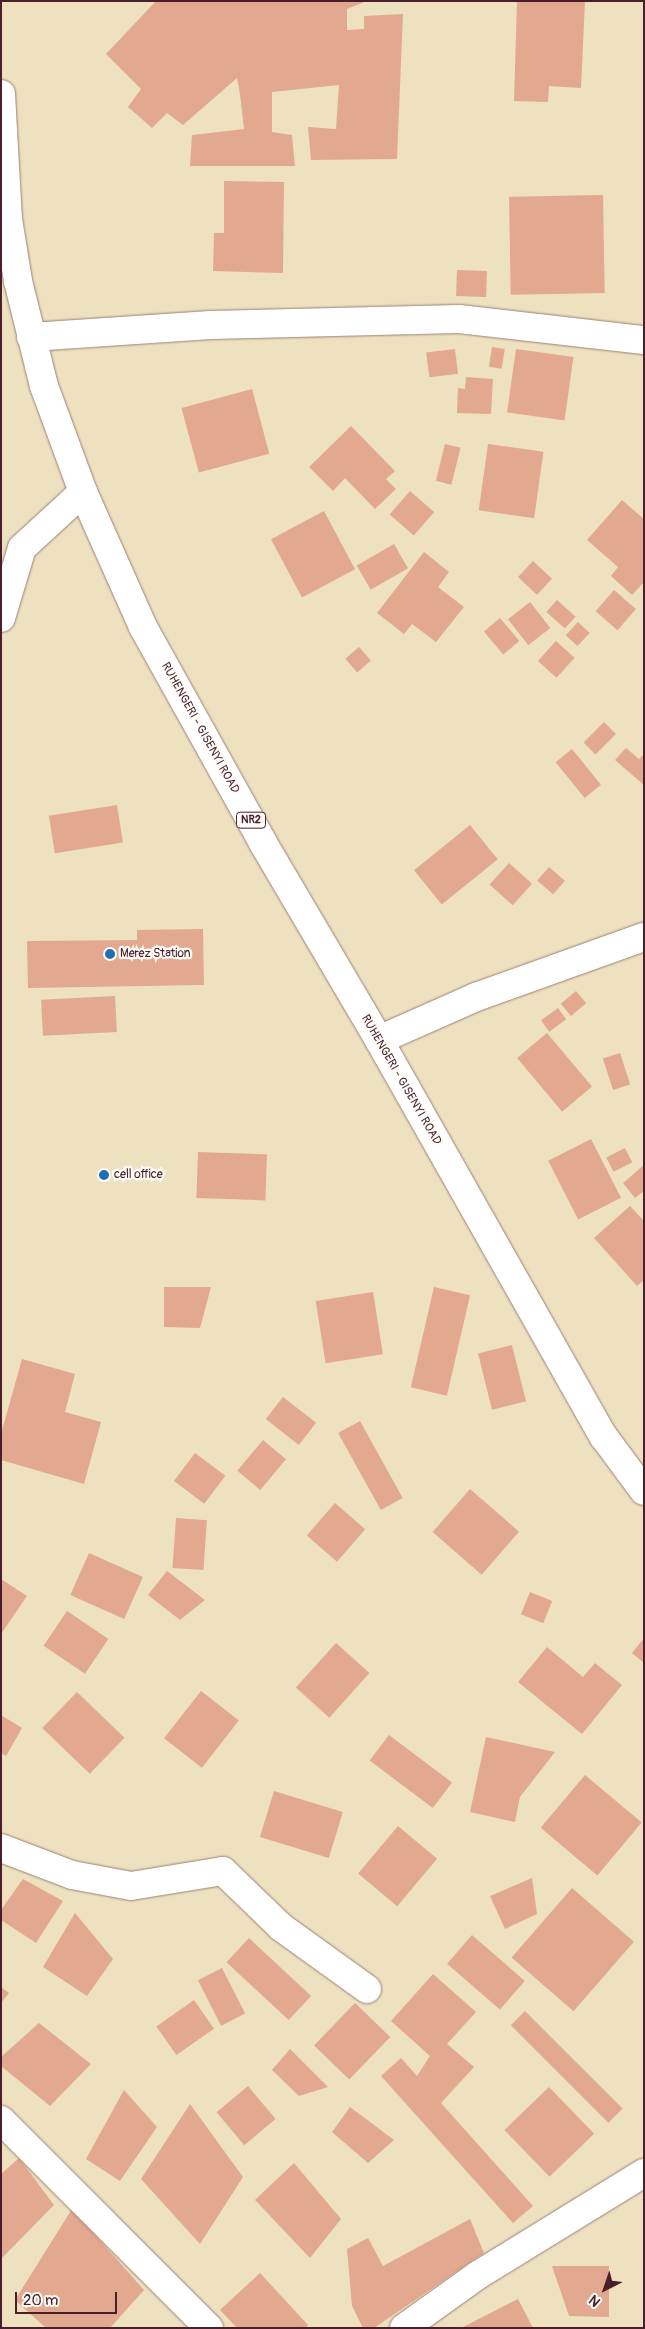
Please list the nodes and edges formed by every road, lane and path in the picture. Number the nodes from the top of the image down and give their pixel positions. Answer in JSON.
{"nodes":[{"id":1,"x":1,"y":94,"type":"edge"},
{"id":2,"x":32,"y":337,"type":"junction"},
{"id":3,"x":644,"y":340,"type":"edge"},
{"id":4,"x":83,"y":492,"type":"junction"},
{"id":5,"x":1,"y":618,"type":"edge"},
{"id":6,"x":644,"y":937,"type":"edge"},
{"id":7,"x":379,"y":1040,"type":"junction"},
{"id":8,"x":644,"y":1491,"type":"edge"},
{"id":9,"x":1,"y":1848,"type":"edge"},
{"id":10,"x":367,"y":1989,"type":"dead end"},
{"id":11,"x":1,"y":2120,"type":"edge"},
{"id":12,"x":644,"y":2173,"type":"edge"},
{"id":13,"x":209,"y":2328,"type":"edge"},
{"id":14,"x":404,"y":2328,"type":"edge"}],
"edges":[{"from":1,"to":2,"type":"main road","name":"RUHENGERI - GISENYI ROAD","number":"NR2"},
{"from":2,"to":3,"type":"main road"},
{"from":2,"to":4,"type":"main road","name":"RUHENGERI - GISENYI ROAD","number":"NR2"},
{"from":4,"to":5,"type":"main road"},
{"from":4,"to":7,"type":"main road","name":"RUHENGERI - GISENYI ROAD","number":"NR2"},
{"from":6,"to":7,"type":"main road"},
{"from":7,"to":8,"type":"main road","name":"RUHENGERI - GISENYI ROAD","number":"NR2"},
{"from":9,"to":10,"type":"main road"},
{"from":11,"to":13,"type":"main road"},
{"from":12,"to":14,"type":"main road"}]}
